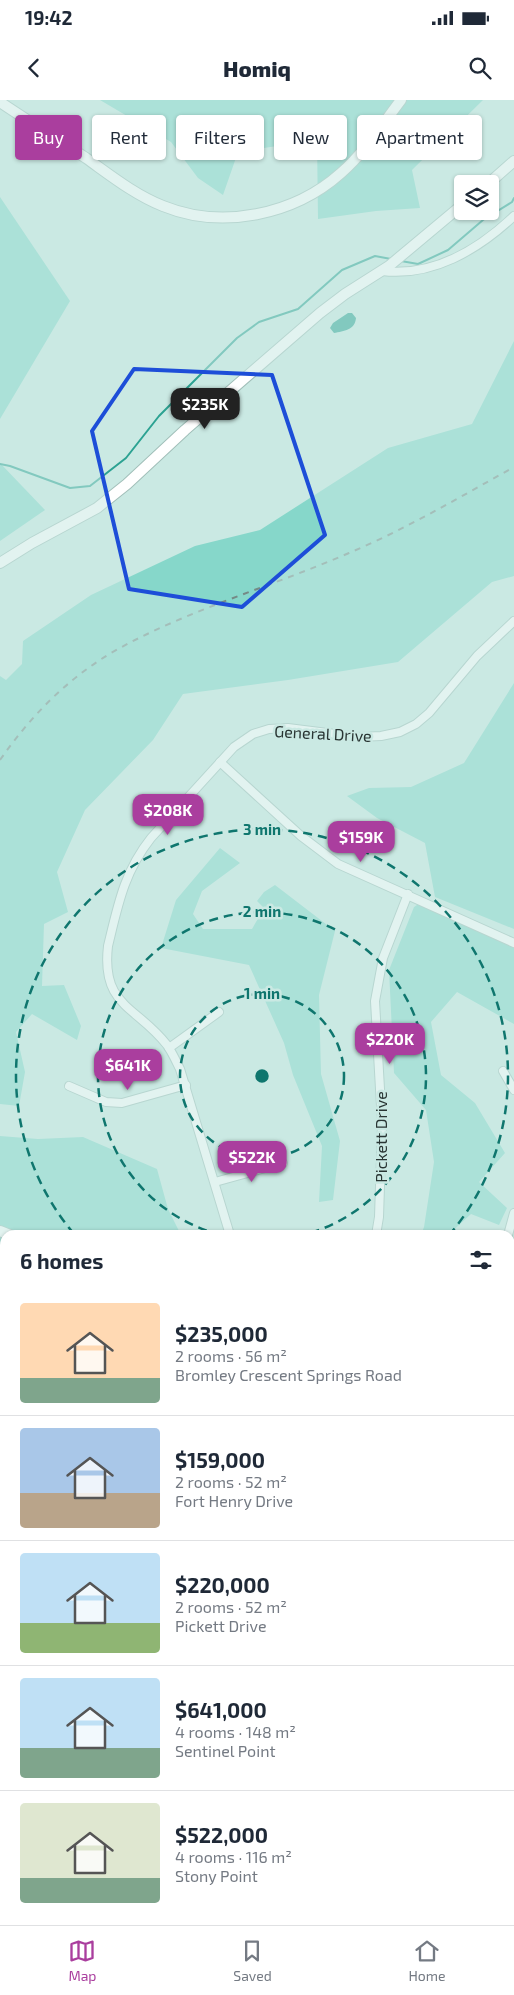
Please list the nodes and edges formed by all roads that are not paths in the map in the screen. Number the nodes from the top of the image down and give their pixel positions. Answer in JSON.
{"nodes":[{"id":1,"x":401,"y":100,"type":"edge"},
{"id":2,"x":0,"y":102,"type":"edge"},
{"id":3,"x":514,"y":160,"type":"edge"},
{"id":4,"x":498,"y":175,"type":"edge"},
{"id":5,"x":454,"y":212,"type":"edge"},
{"id":6,"x":514,"y":216,"type":"edge"},
{"id":7,"x":385,"y":268,"type":"junction"},
{"id":8,"x":0,"y":562,"type":"edge"},
{"id":9,"x":514,"y":621,"type":"edge"},
{"id":10,"x":220,"y":762,"type":"junction"},
{"id":11,"x":408,"y":894,"type":"junction"},
{"id":12,"x":514,"y":944,"type":"edge"},
{"id":13,"x":218,"y":1012,"type":"dead end"},
{"id":14,"x":169,"y":1048,"type":"junction"},
{"id":15,"x":503,"y":1071,"type":"dead end"},
{"id":16,"x":69,"y":1086,"type":"dead end"},
{"id":17,"x":186,"y":1086,"type":"junction"},
{"id":18,"x":514,"y":1090,"type":"edge"},
{"id":19,"x":282,"y":1163,"type":"dead end"},
{"id":20,"x":216,"y":1182,"type":"junction"},
{"id":21,"x":514,"y":1213,"type":"edge"},
{"id":22,"x":229,"y":1230,"type":"edge"},
{"id":23,"x":377,"y":1230,"type":"edge"},
{"id":24,"x":509,"y":1230,"type":"edge"}],
"edges":[{"from":1,"to":2,"type":"street"},
{"from":3,"to":4,"type":"street"},
{"from":5,"to":7,"type":"street"},
{"from":6,"to":7,"type":"street"},
{"from":7,"to":8,"type":"street"},
{"from":9,"to":10,"type":"street","name":"General Drive"},
{"from":10,"to":11,"type":"street"},
{"from":10,"to":14,"type":"street","name":"General Drive"},
{"from":11,"to":12,"type":"street"},
{"from":11,"to":23,"type":"street","name":"Pickett Drive"},
{"from":13,"to":14,"type":"street"},
{"from":14,"to":17,"type":"street","name":"General Drive"},
{"from":15,"to":18,"type":"street"},
{"from":16,"to":17,"type":"street"},
{"from":17,"to":20,"type":"street","name":"General Drive"},
{"from":19,"to":20,"type":"street"},
{"from":20,"to":22,"type":"street","name":"General Drive"},
{"from":21,"to":24,"type":"street"}]}
